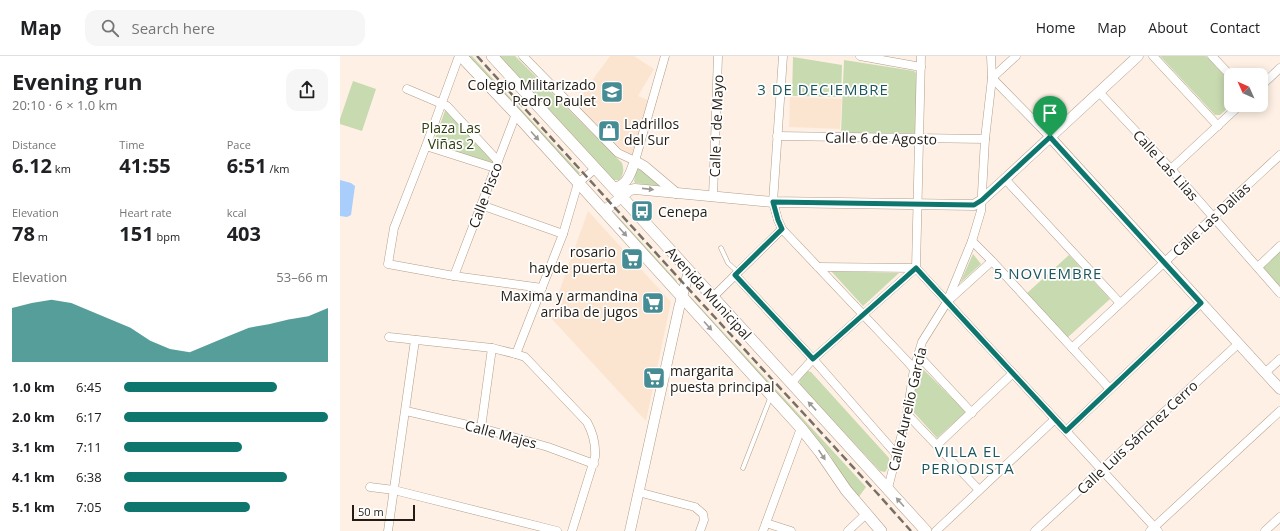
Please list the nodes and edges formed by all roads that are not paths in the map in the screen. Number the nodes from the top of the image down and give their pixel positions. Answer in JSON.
{"nodes":[{"id":1,"x":460,"y":56,"type":"edge"},
{"id":2,"x":492,"y":56,"type":"edge"},
{"id":3,"x":523,"y":56,"type":"edge"},
{"id":4,"x":665,"y":56,"type":"edge"},
{"id":5,"x":718,"y":56,"type":"edge"},
{"id":6,"x":783,"y":56,"type":"edge"},
{"id":7,"x":860,"y":56,"type":"edge"},
{"id":8,"x":921,"y":56,"type":"edge"},
{"id":9,"x":991,"y":56,"type":"edge"},
{"id":10,"x":1016,"y":56,"type":"edge"},
{"id":11,"x":1138,"y":56,"type":"edge"},
{"id":12,"x":1153,"y":56,"type":"edge"},
{"id":13,"x":1212,"y":56,"type":"edge"},
{"id":14,"x":921,"y":67,"type":"junction"},
{"id":15,"x":1280,"y":68,"type":"edge"},
{"id":16,"x":1224,"y":69,"type":"edge"},
{"id":17,"x":992,"y":78,"type":"junction"},
{"id":18,"x":1268,"y":79,"type":"edge"},
{"id":19,"x":407,"y":89,"type":"dead end"},
{"id":20,"x":1099,"y":92,"type":"junction"},
{"id":21,"x":442,"y":103,"type":"junction"},
{"id":22,"x":1233,"y":112,"type":"edge"},
{"id":23,"x":516,"y":114,"type":"junction"},
{"id":24,"x":1218,"y":126,"type":"junction"},
{"id":25,"x":777,"y":136,"type":"junction"},
{"id":26,"x":1050,"y":137,"type":"junction"},
{"id":27,"x":918,"y":138,"type":"junction"},
{"id":28,"x":985,"y":139,"type":"junction"},
{"id":29,"x":426,"y":146,"type":"junction"},
{"id":30,"x":1280,"y":155,"type":"edge"},
{"id":31,"x":635,"y":161,"type":"junction"},
{"id":32,"x":497,"y":164,"type":"junction"},
{"id":33,"x":596,"y":169,"type":"junction"},
{"id":34,"x":1171,"y":169,"type":"junction"},
{"id":35,"x":1005,"y":179,"type":"junction"},
{"id":36,"x":578,"y":183,"type":"junction"},
{"id":37,"x":614,"y":188,"type":"junction"},
{"id":38,"x":676,"y":193,"type":"junction"},
{"id":39,"x":622,"y":197,"type":"junction"},
{"id":40,"x":713,"y":197,"type":"junction"},
{"id":41,"x":982,"y":200,"type":"junction"},
{"id":42,"x":773,"y":202,"type":"junction"},
{"id":43,"x":917,"y":204,"type":"junction"},
{"id":44,"x":481,"y":205,"type":"junction"},
{"id":45,"x":604,"y":211,"type":"junction"},
{"id":46,"x":1213,"y":217,"type":"junction"},
{"id":47,"x":782,"y":229,"type":"junction"},
{"id":48,"x":562,"y":234,"type":"junction"},
{"id":49,"x":972,"y":241,"type":"junction"},
{"id":50,"x":1280,"y":246,"type":"edge"},
{"id":51,"x":721,"y":248,"type":"dead end"},
{"id":52,"x":992,"y":261,"type":"junction"},
{"id":53,"x":1164,"y":262,"type":"junction"},
{"id":54,"x":818,"y":267,"type":"junction"},
{"id":55,"x":1258,"y":267,"type":"junction"},
{"id":56,"x":916,"y":268,"type":"junction"},
{"id":57,"x":689,"y":271,"type":"junction"},
{"id":58,"x":737,"y":273,"type":"junction"},
{"id":59,"x":454,"y":276,"type":"junction"},
{"id":60,"x":542,"y":288,"type":"junction"},
{"id":61,"x":1280,"y":293,"type":"edge"},
{"id":62,"x":682,"y":297,"type":"junction"},
{"id":63,"x":713,"y":297,"type":"junction"},
{"id":64,"x":947,"y":302,"type":"junction"},
{"id":65,"x":1120,"y":303,"type":"junction"},
{"id":66,"x":1201,"y":303,"type":"junction"},
{"id":67,"x":863,"y":314,"type":"junction"},
{"id":68,"x":389,"y":337,"type":"dead end"},
{"id":69,"x":414,"y":340,"type":"junction"},
{"id":70,"x":1238,"y":344,"type":"junction"},
{"id":71,"x":492,"y":348,"type":"junction"},
{"id":72,"x":1072,"y":348,"type":"junction"},
{"id":73,"x":516,"y":354,"type":"junction"},
{"id":74,"x":918,"y":355,"type":"junction"},
{"id":75,"x":813,"y":359,"type":"junction"},
{"id":76,"x":1280,"y":359,"type":"edge"},
{"id":77,"x":914,"y":369,"type":"junction"},
{"id":78,"x":1013,"y":373,"type":"junction"},
{"id":79,"x":1265,"y":373,"type":"junction"},
{"id":80,"x":791,"y":383,"type":"junction"},
{"id":81,"x":1110,"y":389,"type":"junction"},
{"id":82,"x":1280,"y":389,"type":"edge"},
{"id":83,"x":772,"y":395,"type":"junction"},
{"id":84,"x":406,"y":411,"type":"junction"},
{"id":85,"x":1280,"y":411,"type":"edge"},
{"id":86,"x":972,"y":413,"type":"junction"},
{"id":87,"x":907,"y":414,"type":"junction"},
{"id":88,"x":1055,"y":419,"type":"junction"},
{"id":89,"x":481,"y":428,"type":"junction"},
{"id":90,"x":801,"y":428,"type":"junction"},
{"id":91,"x":1066,"y":431,"type":"junction"},
{"id":92,"x":937,"y":445,"type":"junction"},
{"id":93,"x":897,"y":455,"type":"junction"},
{"id":94,"x":594,"y":464,"type":"junction"},
{"id":95,"x":743,"y":468,"type":"dead end"},
{"id":96,"x":1102,"y":470,"type":"junction"},
{"id":97,"x":370,"y":487,"type":"dead end"},
{"id":98,"x":888,"y":488,"type":"junction"},
{"id":99,"x":394,"y":490,"type":"junction"},
{"id":100,"x":980,"y":490,"type":"junction"},
{"id":101,"x":638,"y":492,"type":"junction"},
{"id":102,"x":866,"y":514,"type":"junction"},
{"id":103,"x":1280,"y":517,"type":"edge"},
{"id":104,"x":766,"y":522,"type":"junction"},
{"id":105,"x":1154,"y":530,"type":"edge"},
{"id":106,"x":388,"y":531,"type":"edge"},
{"id":107,"x":557,"y":531,"type":"edge"},
{"id":108,"x":572,"y":531,"type":"edge"},
{"id":109,"x":630,"y":531,"type":"edge"},
{"id":110,"x":700,"y":531,"type":"edge"},
{"id":111,"x":763,"y":531,"type":"edge"},
{"id":112,"x":791,"y":531,"type":"edge"},
{"id":113,"x":848,"y":531,"type":"edge"},
{"id":114,"x":881,"y":531,"type":"edge"},
{"id":115,"x":926,"y":531,"type":"edge"},
{"id":116,"x":936,"y":531,"type":"edge"},
{"id":117,"x":1035,"y":531,"type":"edge"},
{"id":118,"x":1265,"y":531,"type":"edge"}],
"edges":[{"from":1,"to":21,"type":"street"},
{"from":1,"to":23,"type":"main road","name":"Avenida Municipal"},
{"from":2,"to":33,"type":"main road","name":"Avenida Municipal"},
{"from":3,"to":31,"type":"street"},
{"from":4,"to":31,"type":"street"},
{"from":5,"to":40,"type":"street","name":"Calle 1 de Mayo"},
{"from":6,"to":25,"type":"street"},
{"from":7,"to":14,"type":"street"},
{"from":8,"to":14,"type":"street"},
{"from":9,"to":17,"type":"street","name":"Calle Aurelio García"},
{"from":10,"to":17,"type":"street"},
{"from":11,"to":20,"type":"street"},
{"from":12,"to":24,"type":"street"},
{"from":13,"to":16,"type":"street"},
{"from":14,"to":27,"type":"street"},
{"from":15,"to":18,"type":"street"},
{"from":17,"to":26,"type":"street"},
{"from":17,"to":28,"type":"street","name":"Calle Aurelio García"},
{"from":19,"to":21,"type":"street"},
{"from":20,"to":26,"type":"street"},
{"from":20,"to":34,"type":"street","name":"Calle Las Lilas"},
{"from":21,"to":29,"type":"street"},
{"from":21,"to":32,"type":"street"},
{"from":22,"to":24,"type":"street"},
{"from":23,"to":32,"type":"street","name":"Calle Pisco"},
{"from":23,"to":36,"type":"main road","name":"Avenida Municipal","one_way":true},
{"from":24,"to":34,"type":"street"},
{"from":25,"to":27,"type":"street","name":"Calle 6 de Agosto"},
{"from":25,"to":42,"type":"street"},
{"from":26,"to":35,"type":"street"},
{"from":26,"to":53,"type":"street"},
{"from":27,"to":28,"type":"street","name":"Calle 6 de Agosto"},
{"from":27,"to":43,"type":"street"},
{"from":28,"to":41,"type":"street","name":"Calle Aurelio García"},
{"from":29,"to":32,"type":"street"},
{"from":29,"to":59,"type":"street"},
{"from":30,"to":46,"type":"street","name":"Calle Las Dalias"},
{"from":31,"to":37,"type":"street"},
{"from":31,"to":38,"type":"street"},
{"from":32,"to":44,"type":"street","name":"Calle Pisco"},
{"from":33,"to":36,"type":"street"},
{"from":33,"to":37,"type":"main road","name":"Avenida Municipal"},
{"from":34,"to":46,"type":"street","name":"Calle Las Lilas"},
{"from":35,"to":41,"type":"street"},
{"from":35,"to":65,"type":"street"},
{"from":36,"to":45,"type":"main road","name":"Avenida Municipal"},
{"from":36,"to":48,"type":"street"},
{"from":37,"to":39,"type":"main road","name":"Avenida Municipal"},
{"from":39,"to":38,"type":"street","one_way":true},
{"from":38,"to":40,"type":"street"},
{"from":39,"to":45,"type":"street"},
{"from":39,"to":57,"type":"main road","name":"Avenida Municipal"},
{"from":40,"to":42,"type":"street"},
{"from":41,"to":43,"type":"street"},
{"from":41,"to":49,"type":"street","name":"Calle Aurelio García"},
{"from":42,"to":43,"type":"street"},
{"from":42,"to":47,"type":"street"},
{"from":43,"to":56,"type":"street"},
{"from":44,"to":48,"type":"street"},
{"from":44,"to":59,"type":"street","name":"Calle Pisco"},
{"from":45,"to":62,"type":"main road","name":"Avenida Municipal","one_way":true},
{"from":46,"to":53,"type":"street","name":"Calle Las Dalias"},
{"from":46,"to":55,"type":"street","name":"Calle Las Lilas"},
{"from":47,"to":54,"type":"street"},
{"from":47,"to":58,"type":"street"},
{"from":48,"to":60,"type":"street"},
{"from":49,"to":52,"type":"street"},
{"from":49,"to":64,"type":"street","name":"Calle Aurelio García"},
{"from":50,"to":55,"type":"street"},
{"from":51,"to":58,"type":"lane"},
{"from":52,"to":64,"type":"street"},
{"from":52,"to":72,"type":"street"},
{"from":53,"to":65,"type":"street","name":"Calle Las Dalias"},
{"from":53,"to":66,"type":"street"},
{"from":54,"to":56,"type":"street"},
{"from":54,"to":67,"type":"street"},
{"from":55,"to":61,"type":"street","name":"Calle Las Lilas"},
{"from":56,"to":64,"type":"street"},
{"from":56,"to":67,"type":"street"},
{"from":57,"to":62,"type":"street"},
{"from":57,"to":63,"type":"main road","name":"Avenida Municipal"},
{"from":58,"to":63,"type":"street"},
{"from":58,"to":75,"type":"street"},
{"from":59,"to":60,"type":"street"},
{"from":60,"to":73,"type":"street"},
{"from":62,"to":83,"type":"main road","name":"Avenida Municipal","one_way":true},
{"from":62,"to":101,"type":"street"},
{"from":63,"to":80,"type":"main road","name":"Avenida Municipal"},
{"from":64,"to":74,"type":"street","name":"Calle Aurelio García"},
{"from":64,"to":78,"type":"street"},
{"from":65,"to":72,"type":"street","name":"Calle Las Dalias"},
{"from":66,"to":70,"type":"street"},
{"from":66,"to":81,"type":"street"},
{"from":67,"to":75,"type":"street"},
{"from":67,"to":77,"type":"street"},
{"from":68,"to":69,"type":"street"},
{"from":69,"to":71,"type":"street"},
{"from":69,"to":84,"type":"street"},
{"from":70,"to":79,"type":"street"},
{"from":70,"to":96,"type":"street","name":"Calle Luis Sánchez Cerro"},
{"from":71,"to":73,"type":"street"},
{"from":71,"to":89,"type":"street"},
{"from":72,"to":81,"type":"street"},
{"from":73,"to":94,"type":"street"},
{"from":74,"to":77,"type":"street","name":"Calle Aurelio García"},
{"from":74,"to":86,"type":"street"},
{"from":75,"to":80,"type":"street"},
{"from":75,"to":93,"type":"street"},
{"from":76,"to":79,"type":"street"},
{"from":77,"to":87,"type":"street","name":"Calle Aurelio García"},
{"from":78,"to":86,"type":"street"},
{"from":78,"to":88,"type":"street"},
{"from":79,"to":82,"type":"street"},
{"from":98,"to":80,"type":"main road","name":"Avenida Municipal","one_way":true},
{"from":81,"to":91,"type":"street"},
{"from":83,"to":90,"type":"main road","name":"Avenida Municipal"},
{"from":83,"to":95,"type":"lane"},
{"from":84,"to":89,"type":"street","name":"Calle Majes"},
{"from":84,"to":99,"type":"street"},
{"from":85,"to":105,"type":"street"},
{"from":86,"to":92,"type":"street"},
{"from":87,"to":92,"type":"street"},
{"from":87,"to":93,"type":"street","name":"Calle Aurelio García"},
{"from":88,"to":91,"type":"street"},
{"from":88,"to":100,"type":"street"},
{"from":89,"to":94,"type":"street","name":"Calle Majes"},
{"from":90,"to":102,"type":"main road","name":"Avenida Municipal","one_way":true},
{"from":90,"to":104,"type":"street"},
{"from":91,"to":96,"type":"street"},
{"from":92,"to":100,"type":"street"},
{"from":93,"to":98,"type":"street","name":"Calle Aurelio García"},
{"from":94,"to":108,"type":"street"},
{"from":96,"to":105,"type":"street"},
{"from":96,"to":117,"type":"street","name":"Calle Luis Sánchez Cerro"},
{"from":97,"to":99,"type":"street"},
{"from":115,"to":98,"type":"main road","name":"Avenida Municipal","one_way":true},
{"from":99,"to":106,"type":"street"},
{"from":99,"to":107,"type":"street"},
{"from":100,"to":116,"type":"street"},
{"from":101,"to":109,"type":"street"},
{"from":101,"to":110,"type":"street"},
{"from":102,"to":113,"type":"street"},
{"from":102,"to":114,"type":"main road","name":"Avenida Municipal"},
{"from":103,"to":118,"type":"street"},
{"from":104,"to":111,"type":"street"},
{"from":104,"to":112,"type":"street"}]}
